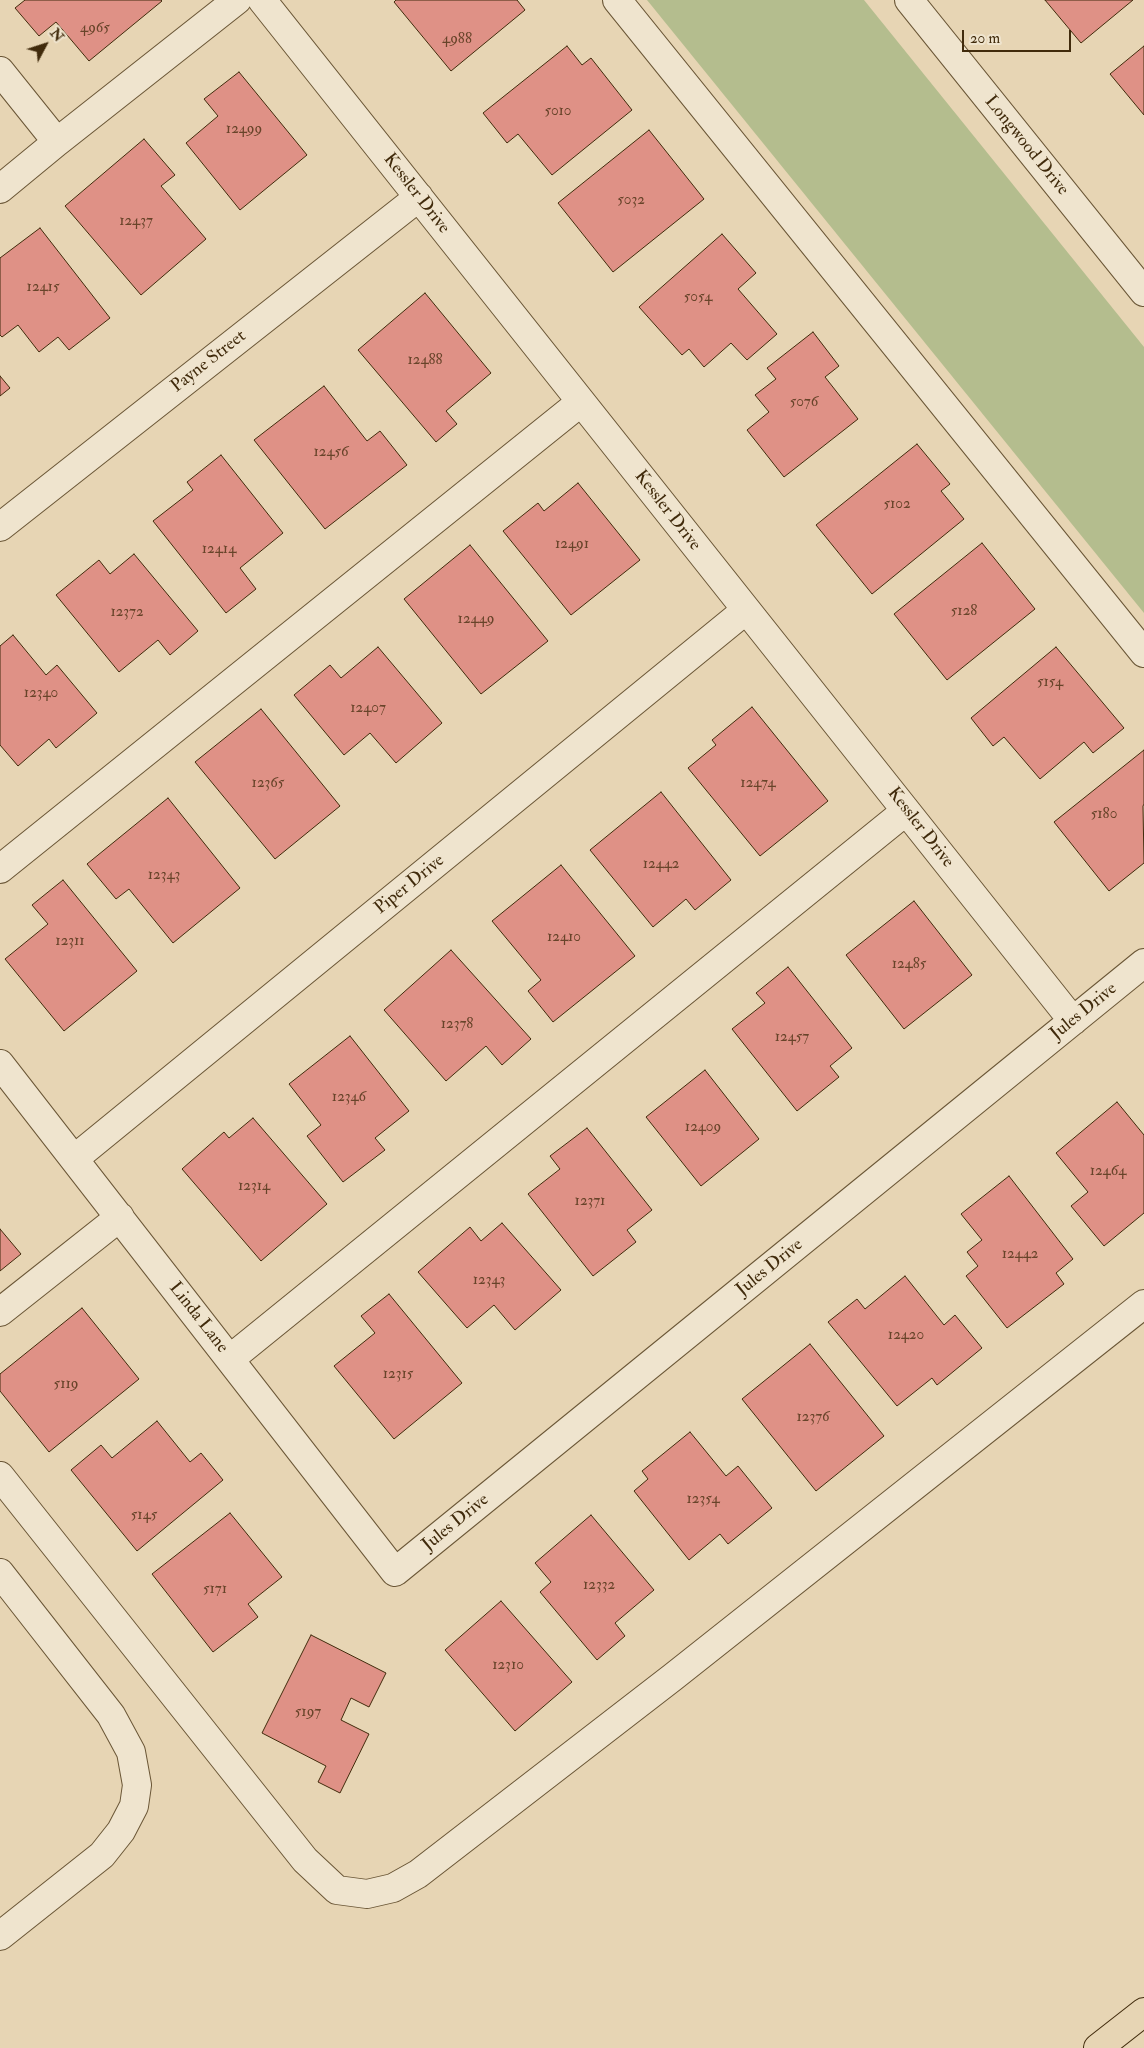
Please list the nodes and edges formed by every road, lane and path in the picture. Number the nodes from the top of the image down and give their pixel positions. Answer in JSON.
{"nodes":[{"id":1,"x":237,"y":0,"type":"edge"},
{"id":2,"x":262,"y":0,"type":"edge"},
{"id":3,"x":617,"y":0,"type":"edge"},
{"id":4,"x":908,"y":0,"type":"edge"},
{"id":5,"x":0,"y":71,"type":"edge"},
{"id":6,"x":57,"y":142,"type":"junction"},
{"id":7,"x":0,"y":189,"type":"edge"},
{"id":8,"x":419,"y":198,"type":"junction"},
{"id":9,"x":1144,"y":292,"type":"edge"},
{"id":10,"x":581,"y":402,"type":"junction"},
{"id":11,"x":0,"y":527,"type":"edge"},
{"id":12,"x":746,"y":610,"type":"junction"},
{"id":13,"x":1144,"y":653,"type":"edge"},
{"id":14,"x":906,"y":811,"type":"junction"},
{"id":15,"x":0,"y":869,"type":"edge"},
{"id":16,"x":1144,"y":963,"type":"edge"},
{"id":17,"x":1073,"y":1021,"type":"junction"},
{"id":18,"x":0,"y":1064,"type":"edge"},
{"id":19,"x":74,"y":1160,"type":"junction"},
{"id":20,"x":120,"y":1218,"type":"junction"},
{"id":21,"x":1144,"y":1304,"type":"edge"},
{"id":22,"x":0,"y":1312,"type":"edge"},
{"id":23,"x":230,"y":1360,"type":"junction"},
{"id":24,"x":0,"y":1476,"type":"edge"},
{"id":25,"x":395,"y":1572,"type":"joint"},
{"id":26,"x":0,"y":1573,"type":"edge"},
{"id":27,"x":0,"y":1936,"type":"edge"},
{"id":28,"x":1144,"y":2012,"type":"edge"},
{"id":29,"x":1098,"y":2048,"type":"edge"}],
"edges":[{"from":1,"to":6,"type":"street"},
{"from":2,"to":8,"type":"street","name":"Kessler Drive"},
{"from":3,"to":13,"type":"street"},
{"from":4,"to":9,"type":"street","name":"Longwood Drive"},
{"from":5,"to":6,"type":"street"},
{"from":6,"to":7,"type":"street"},
{"from":8,"to":10,"type":"street","name":"Kessler Drive"},
{"from":8,"to":11,"type":"street","name":"Payne Street"},
{"from":10,"to":12,"type":"street","name":"Kessler Drive"},
{"from":10,"to":15,"type":"street"},
{"from":12,"to":14,"type":"street","name":"Kessler Drive"},
{"from":12,"to":19,"type":"street","name":"Piper Drive"},
{"from":14,"to":17,"type":"street","name":"Kessler Drive"},
{"from":14,"to":23,"type":"street"},
{"from":16,"to":17,"type":"street","name":"Jules Drive"},
{"from":17,"to":25,"type":"street","name":"Jules Drive"},
{"from":18,"to":19,"type":"street","name":"Linda Lane"},
{"from":19,"to":20,"type":"street","name":"Linda Lane"},
{"from":20,"to":22,"type":"street"},
{"from":20,"to":23,"type":"street","name":"Linda Lane"},
{"from":21,"to":24,"type":"street"},
{"from":23,"to":25,"type":"street","name":"Linda Lane"},
{"from":26,"to":27,"type":"street"},
{"from":28,"to":29,"type":"main road"}]}
